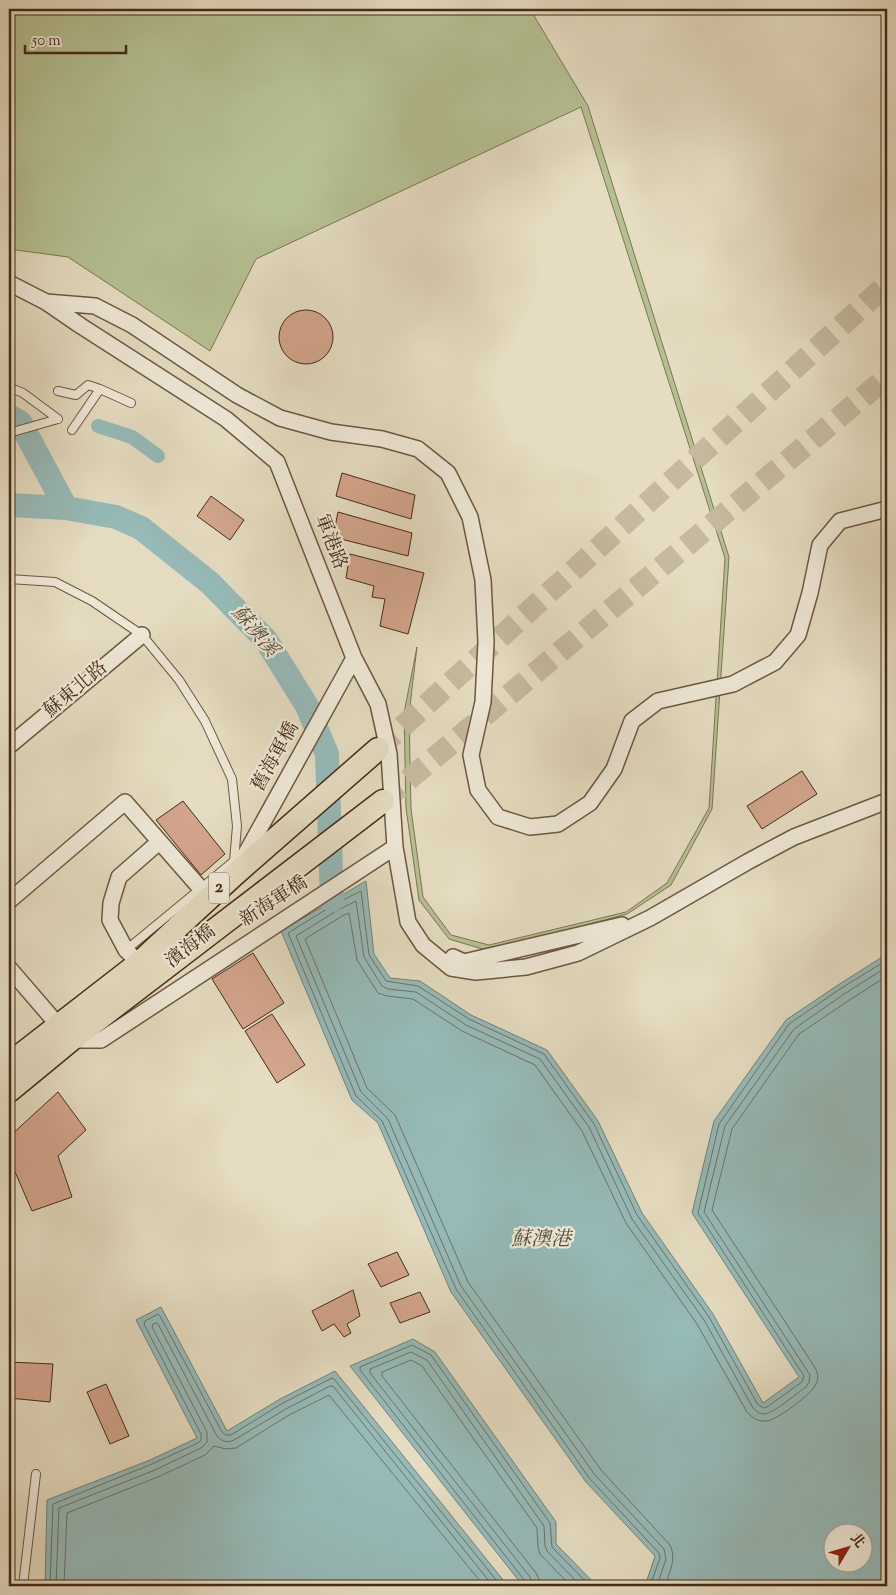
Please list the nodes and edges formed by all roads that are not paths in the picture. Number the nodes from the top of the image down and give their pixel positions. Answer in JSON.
{"nodes":[{"id":1,"x":9,"y":283,"type":"edge"},
{"id":2,"x":46,"y":302,"type":"junction"},
{"id":3,"x":9,"y":387,"type":"edge"},
{"id":4,"x":100,"y":389,"type":"junction"},
{"id":5,"x":58,"y":391,"type":"dead end"},
{"id":6,"x":132,"y":403,"type":"dead end"},
{"id":7,"x":72,"y":430,"type":"dead end"},
{"id":8,"x":9,"y":433,"type":"edge"},
{"id":9,"x":887,"y":509,"type":"edge"},
{"id":10,"x":9,"y":578,"type":"edge"},
{"id":11,"x":142,"y":635,"type":"junction"},
{"id":12,"x":354,"y":658,"type":"junction"},
{"id":13,"x":9,"y":746,"type":"edge"},
{"id":14,"x":378,"y":749,"type":"tunnel mouth"},
{"id":15,"x":383,"y":801,"type":"tunnel mouth"},
{"id":16,"x":887,"y":802,"type":"edge"},
{"id":17,"x":159,"y":842,"type":"junction"},
{"id":18,"x":395,"y":847,"type":"junction"},
{"id":19,"x":234,"y":875,"type":"junction"},
{"id":20,"x":201,"y":889,"type":"junction"},
{"id":21,"x":9,"y":902,"type":"edge"},
{"id":22,"x":132,"y":956,"type":"junction"},
{"id":23,"x":9,"y":968,"type":"edge"},
{"id":24,"x":65,"y":1032,"type":"junction"},
{"id":25,"x":9,"y":1064,"type":"edge"},
{"id":26,"x":9,"y":1091,"type":"edge"},
{"id":27,"x":36,"y":1474,"type":"dead end"},
{"id":28,"x":23,"y":1586,"type":"edge"}],
"edges":[{"from":1,"to":2,"type":"street","name":"軍港路"},
{"from":2,"to":9,"type":"street"},
{"from":2,"to":12,"type":"street","name":"軍港路"},
{"from":3,"to":8,"type":"lane"},
{"from":4,"to":5,"type":"lane"},
{"from":4,"to":6,"type":"lane"},
{"from":4,"to":7,"type":"lane"},
{"from":10,"to":11,"type":"lane"},
{"from":11,"to":13,"type":"street","name":"蘇東北路"},
{"from":11,"to":20,"type":"lane"},
{"from":12,"to":18,"type":"street","name":"軍港路"},
{"from":12,"to":19,"type":"street","name":"舊海軍橋"},
{"from":14,"to":19,"type":"main road","number":"2"},
{"from":15,"to":24,"type":"main road","name":"濱海橋","number":"2"},
{"from":16,"to":18,"type":"street","name":"軍港路"},
{"from":17,"to":20,"type":"street"},
{"from":17,"to":21,"type":"street"},
{"from":17,"to":22,"type":"street"},
{"from":18,"to":24,"type":"street","name":"新海軍橋"},
{"from":19,"to":22,"type":"main road","number":"2"},
{"from":20,"to":22,"type":"lane"},
{"from":22,"to":24,"type":"main road","number":"2"},
{"from":23,"to":24,"type":"street"},
{"from":24,"to":25,"type":"main road","number":"2"},
{"from":24,"to":26,"type":"main road","number":"2"},
{"from":27,"to":28,"type":"lane"}]}
